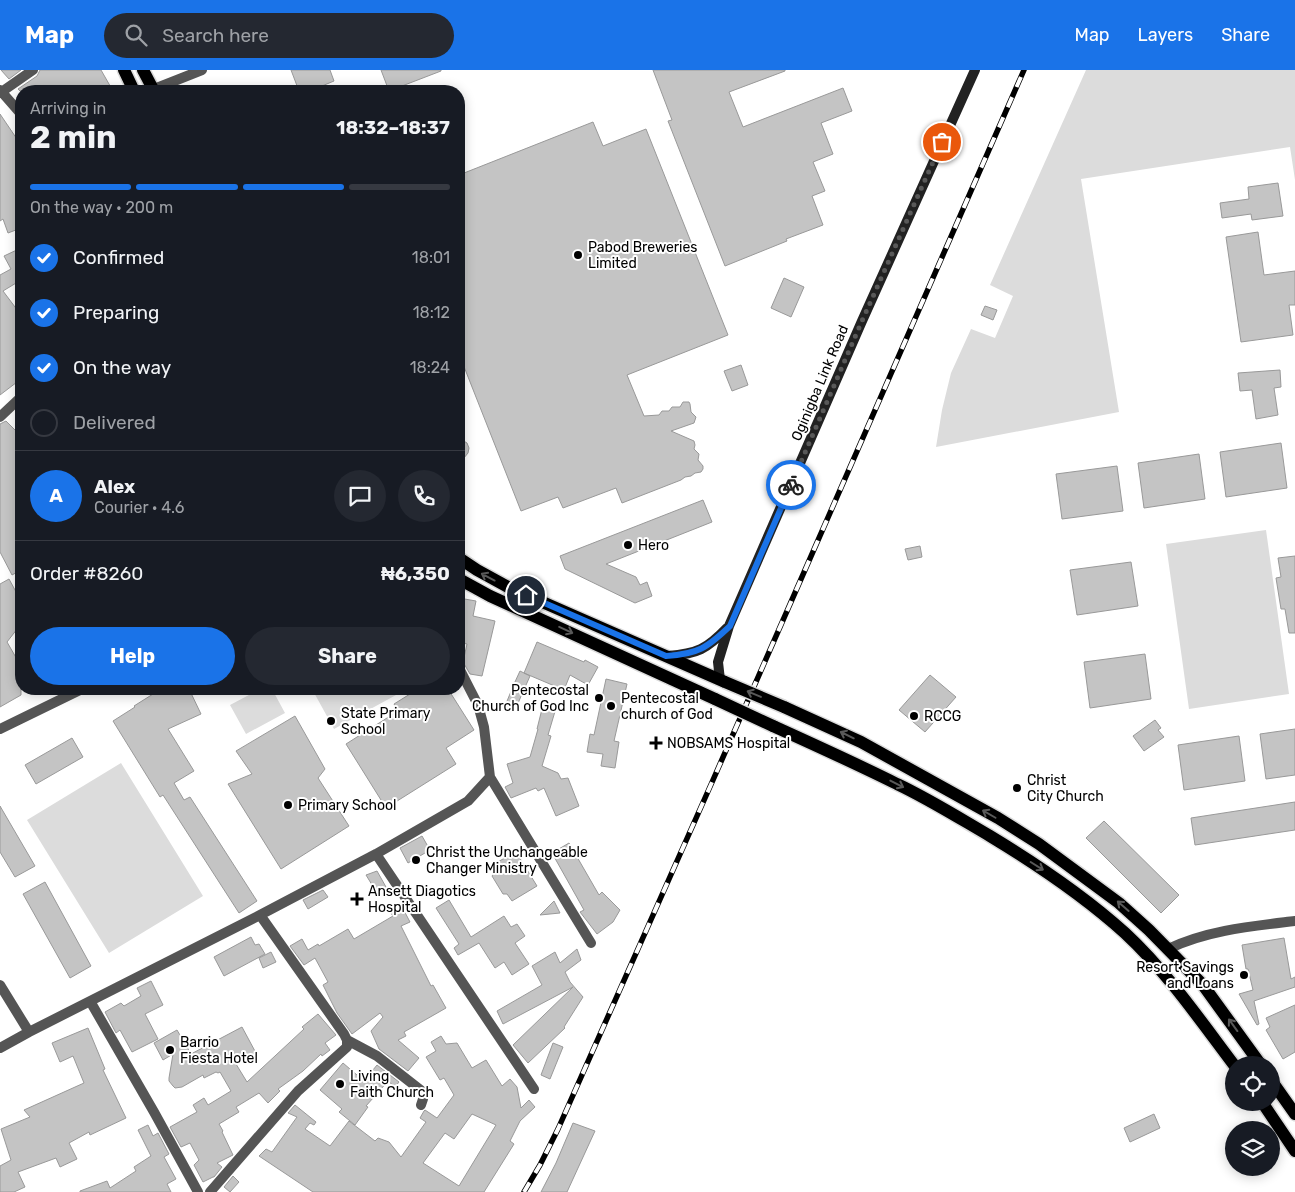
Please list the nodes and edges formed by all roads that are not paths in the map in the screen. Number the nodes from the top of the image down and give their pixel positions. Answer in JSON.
{"nodes":[{"id":1,"x":33,"y":70,"type":"edge"},
{"id":2,"x":124,"y":70,"type":"edge"},
{"id":3,"x":143,"y":70,"type":"edge"},
{"id":4,"x":202,"y":70,"type":"edge"},
{"id":5,"x":975,"y":70,"type":"edge"},
{"id":6,"x":131,"y":85,"type":"edge"},
{"id":7,"x":149,"y":85,"type":"edge"},
{"id":8,"x":166,"y":85,"type":"edge"},
{"id":9,"x":1,"y":92,"type":"edge"},
{"id":10,"x":15,"y":107,"type":"edge"},
{"id":11,"x":15,"y":403,"type":"edge"},
{"id":12,"x":0,"y":417,"type":"edge"},
{"id":13,"x":465,"y":562,"type":"edge"},
{"id":14,"x":465,"y":581,"type":"edge"},
{"id":15,"x":730,"y":626,"type":"junction"},
{"id":16,"x":666,"y":656,"type":"junction"},
{"id":17,"x":465,"y":679,"type":"edge"},
{"id":18,"x":723,"y":681,"type":"junction"},
{"id":19,"x":70,"y":695,"type":"edge"},
{"id":20,"x":0,"y":729,"type":"edge"},
{"id":21,"x":490,"y":777,"type":"junction"},
{"id":22,"x":376,"y":854,"type":"junction"},
{"id":23,"x":260,"y":915,"type":"junction"},
{"id":24,"x":1295,"y":921,"type":"edge"},
{"id":25,"x":591,"y":943,"type":"dead end"},
{"id":26,"x":1168,"y":949,"type":"junction"},
{"id":27,"x":0,"y":985,"type":"edge"},
{"id":28,"x":90,"y":1001,"type":"junction"},
{"id":29,"x":29,"y":1032,"type":"junction"},
{"id":30,"x":347,"y":1040,"type":"junction"},
{"id":31,"x":0,"y":1048,"type":"edge"},
{"id":32,"x":1227,"y":1056,"type":"edge"},
{"id":33,"x":1254,"y":1056,"type":"edge"},
{"id":34,"x":534,"y":1089,"type":"dead end"},
{"id":35,"x":1280,"y":1093,"type":"edge"},
{"id":36,"x":421,"y":1105,"type":"dead end"},
{"id":37,"x":1268,"y":1111,"type":"edge"},
{"id":38,"x":1295,"y":1114,"type":"edge"},
{"id":39,"x":1295,"y":1150,"type":"edge"},
{"id":40,"x":198,"y":1192,"type":"edge"},
{"id":41,"x":210,"y":1192,"type":"edge"}],
"edges":[{"from":1,"to":9,"type":"street"},
{"from":2,"to":6,"type":"main road"},
{"from":3,"to":7,"type":"main road"},
{"from":4,"to":8,"type":"street"},
{"from":5,"to":15,"type":"street","name":"Oginigba Link Road"},
{"from":9,"to":10,"type":"street"},
{"from":11,"to":12,"type":"street"},
{"from":16,"to":13,"type":"main road","one_way":true},
{"from":14,"to":32,"type":"main road","one_way":true,"bridge":true},
{"from":15,"to":16,"type":"street"},
{"from":15,"to":18,"type":"street","name":"Oginigba Link Road"},
{"from":16,"to":18,"type":"main road"},
{"from":17,"to":21,"type":"street"},
{"from":26,"to":18,"type":"main road","one_way":true,"bridge":true},
{"from":19,"to":20,"type":"street"},
{"from":21,"to":22,"type":"street"},
{"from":21,"to":25,"type":"street"},
{"from":22,"to":23,"type":"street"},
{"from":22,"to":34,"type":"street"},
{"from":23,"to":28,"type":"street"},
{"from":23,"to":30,"type":"street"},
{"from":24,"to":26,"type":"street"},
{"from":33,"to":26,"type":"main road","one_way":true},
{"from":27,"to":29,"type":"street"},
{"from":28,"to":29,"type":"street"},
{"from":28,"to":40,"type":"street"},
{"from":29,"to":31,"type":"street"},
{"from":30,"to":36,"type":"street"},
{"from":30,"to":41,"type":"street"},
{"from":35,"to":38,"type":"main road"},
{"from":37,"to":39,"type":"main road"}]}
